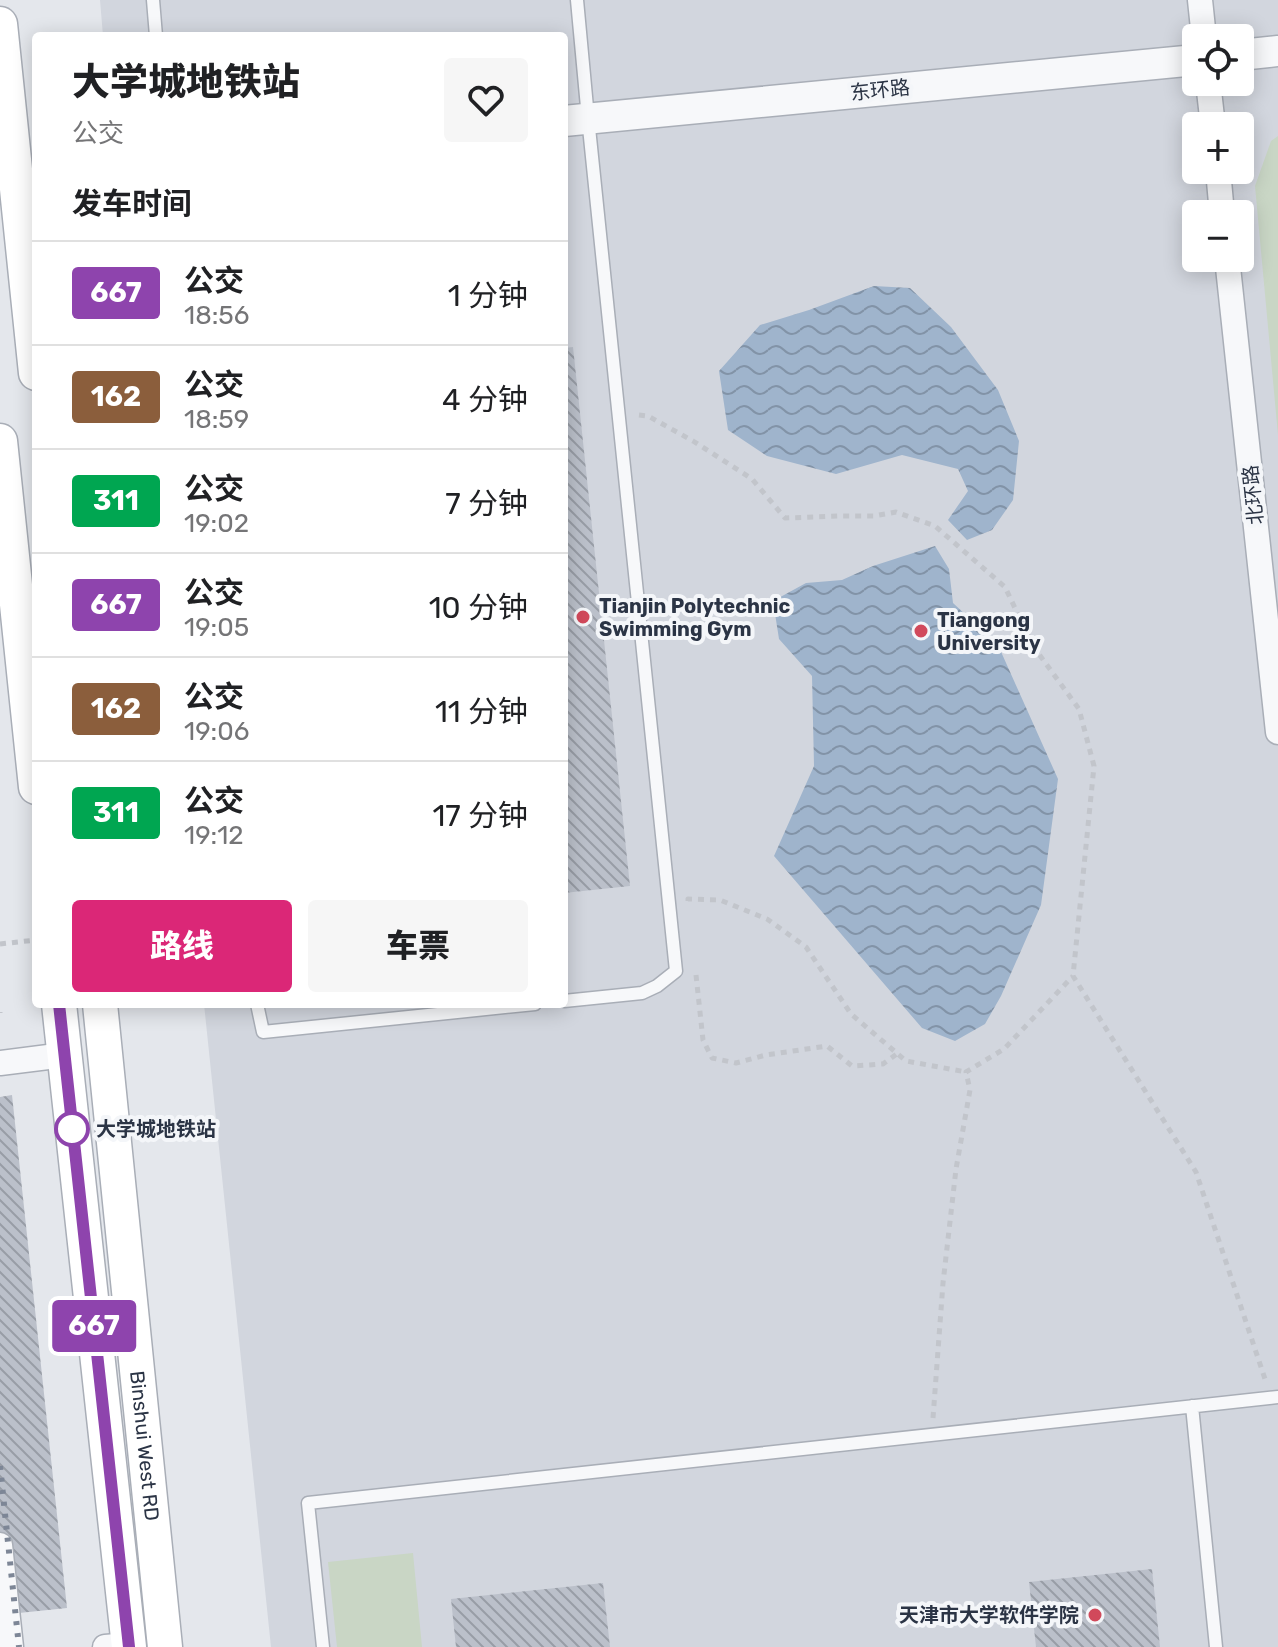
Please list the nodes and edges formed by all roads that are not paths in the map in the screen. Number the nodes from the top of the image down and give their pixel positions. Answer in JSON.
{"nodes":[{"id":1,"x":153,"y":0,"type":"edge"},
{"id":2,"x":577,"y":0,"type":"edge"},
{"id":3,"x":1200,"y":0,"type":"edge"},
{"id":4,"x":0,"y":24,"type":"edge"},
{"id":5,"x":1203,"y":24,"type":"edge"},
{"id":6,"x":156,"y":32,"type":"edge"},
{"id":7,"x":1278,"y":51,"type":"edge"},
{"id":8,"x":1254,"y":54,"type":"edge"},
{"id":9,"x":1182,"y":61,"type":"edge"},
{"id":10,"x":576,"y":120,"type":"edge"},
{"id":11,"x":17,"y":177,"type":"edge"},
{"id":12,"x":1229,"y":272,"type":"edge"},
{"id":13,"x":32,"y":332,"type":"edge"},
{"id":14,"x":0,"y":441,"type":"edge"},
{"id":15,"x":1278,"y":728,"type":"edge"},
{"id":16,"x":32,"y":749,"type":"edge"},
{"id":17,"x":568,"y":1001,"type":"edge"},
{"id":18,"x":59,"y":1008,"type":"edge"},
{"id":19,"x":100,"y":1008,"type":"edge"},
{"id":20,"x":258,"y":1008,"type":"edge"},
{"id":21,"x":496,"y":1008,"type":"edge"},
{"id":22,"x":64,"y":1055,"type":"junction"},
{"id":23,"x":0,"y":1063,"type":"edge"},
{"id":24,"x":1275,"y":1398,"type":"edge"},
{"id":25,"x":1192,"y":1406,"type":"junction"},
{"id":26,"x":0,"y":1545,"type":"edge"},
{"id":27,"x":121,"y":1646,"type":"edge"},
{"id":28,"x":11,"y":1647,"type":"edge"},
{"id":29,"x":165,"y":1647,"type":"edge"},
{"id":30,"x":323,"y":1647,"type":"edge"},
{"id":31,"x":1216,"y":1647,"type":"edge"}],
"edges":[{"from":1,"to":6,"type":"lane"},
{"from":2,"to":10,"type":"lane"},
{"from":3,"to":5,"type":"street"},
{"from":4,"to":11,"type":"main road"},
{"from":7,"to":8,"type":"street"},
{"from":9,"to":10,"type":"street","name":"东环路"},
{"from":10,"to":17,"type":"lane"},
{"from":11,"to":13,"type":"main road"},
{"from":12,"to":15,"type":"street","name":"北环路"},
{"from":14,"to":16,"type":"main road"},
{"from":18,"to":22,"type":"main road","name":"Binshui West RD"},
{"from":19,"to":29,"type":"main road","name":"Binshui West RD"},
{"from":20,"to":21,"type":"lane"},
{"from":22,"to":23,"type":"street"},
{"from":22,"to":27,"type":"main road","name":"Binshui West RD"},
{"from":24,"to":25,"type":"lane"},
{"from":25,"to":30,"type":"lane"},
{"from":25,"to":31,"type":"lane"},
{"from":26,"to":28,"type":"street"}]}
